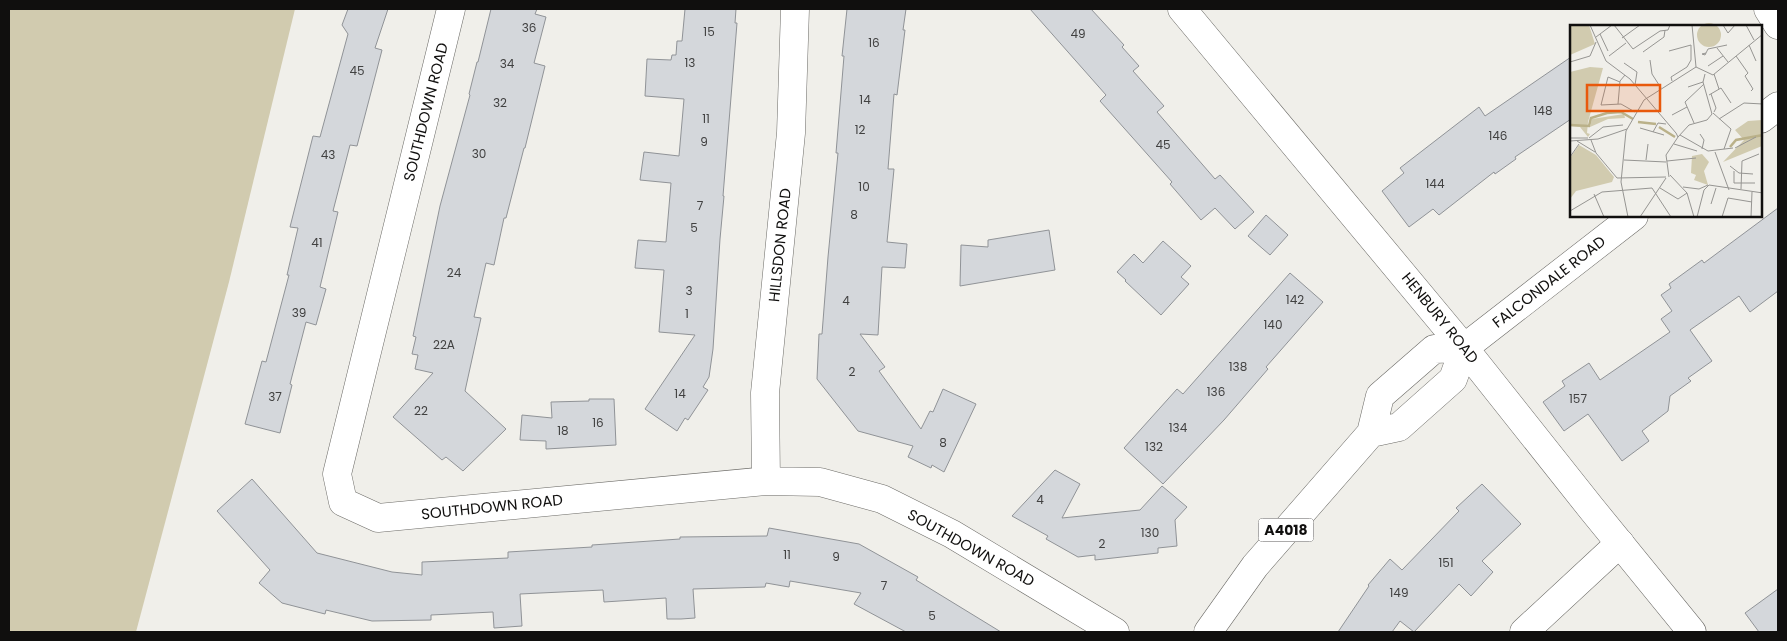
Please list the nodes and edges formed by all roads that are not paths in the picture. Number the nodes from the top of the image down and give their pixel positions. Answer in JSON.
{"nodes":[{"id":1,"x":451,"y":9,"type":"edge"},
{"id":2,"x":795,"y":9,"type":"edge"},
{"id":3,"x":1182,"y":9,"type":"edge"},
{"id":4,"x":1768,"y":9,"type":"edge"},
{"id":5,"x":1778,"y":25,"type":"edge"},
{"id":6,"x":1778,"y":106,"type":"edge"},
{"id":7,"x":1762,"y":119,"type":"edge"},
{"id":8,"x":1631,"y":218,"type":"edge"},
{"id":9,"x":1464,"y":348,"type":"junction"},
{"id":10,"x":1371,"y":433,"type":"junction"},
{"id":11,"x":766,"y":481,"type":"junction"},
{"id":12,"x":1620,"y":543,"type":"junction"},
{"id":13,"x":1115,"y":632,"type":"edge"},
{"id":14,"x":1208,"y":632,"type":"edge"},
{"id":15,"x":1524,"y":632,"type":"edge"},
{"id":16,"x":1692,"y":632,"type":"edge"}],
"edges":[{"from":1,"to":11,"type":"street","name":"SOUTHDOWN ROAD"},
{"from":2,"to":11,"type":"street","name":"HILLSDON ROAD"},
{"from":3,"to":9,"type":"street","name":"HENBURY ROAD"},
{"from":4,"to":5,"type":"street"},
{"from":6,"to":7,"type":"street"},
{"from":8,"to":9,"type":"street","name":"FALCONDALE ROAD"},
{"from":9,"to":10,"type":"street"},
{"from":9,"to":10,"type":"street","number":"A4018"},
{"from":9,"to":12,"type":"street","name":"HENBURY ROAD"},
{"from":10,"to":14,"type":"street","number":"A4018"},
{"from":11,"to":13,"type":"street","name":"SOUTHDOWN ROAD"},
{"from":12,"to":15,"type":"street"},
{"from":12,"to":16,"type":"street","name":"HENBURY ROAD"}]}
